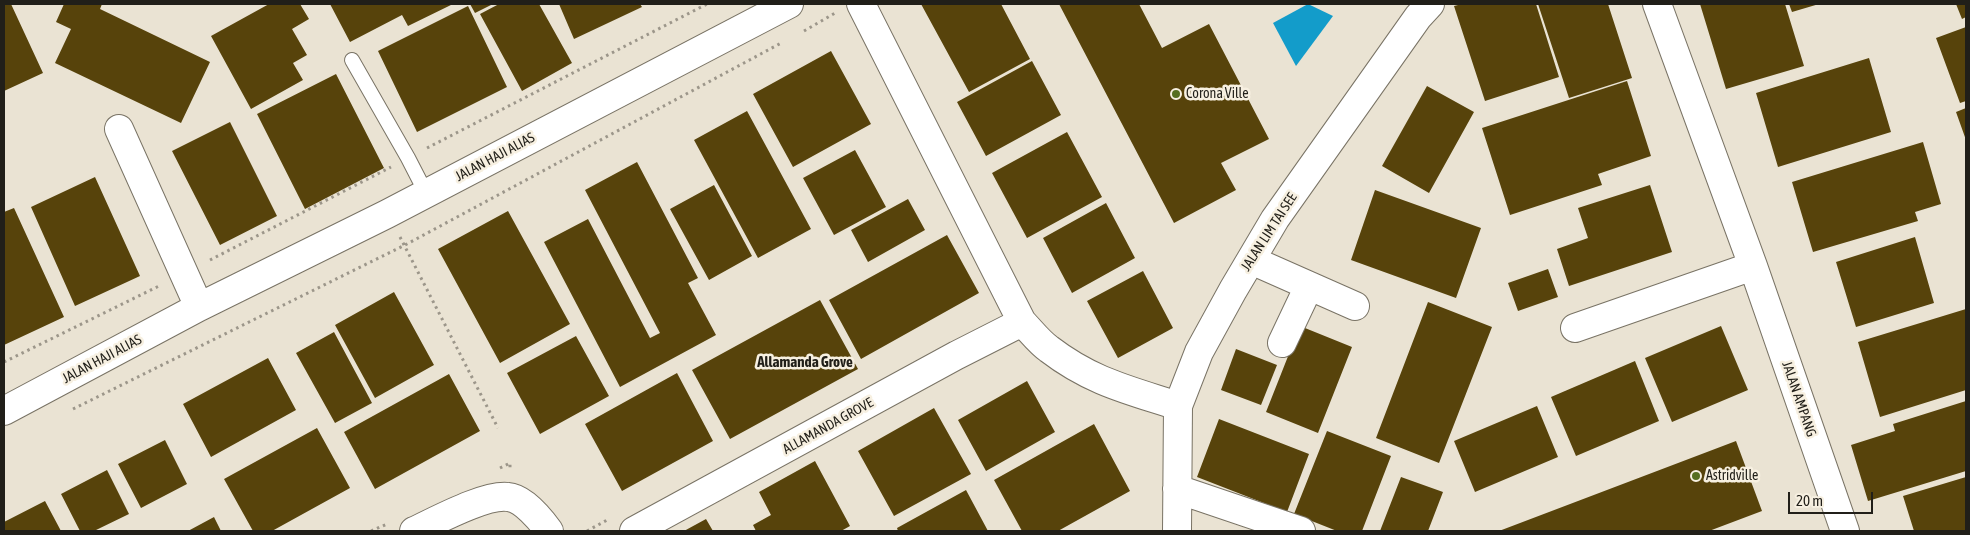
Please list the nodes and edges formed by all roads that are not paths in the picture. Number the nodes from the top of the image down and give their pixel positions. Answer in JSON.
{"nodes":[{"id":1,"x":789,"y":4,"type":"edge"},
{"id":2,"x":1430,"y":4,"type":"edge"},
{"id":3,"x":1657,"y":4,"type":"edge"},
{"id":4,"x":849,"y":8,"type":"edge"},
{"id":5,"x":352,"y":60,"type":"dead end"},
{"id":6,"x":119,"y":129,"type":"dead end"},
{"id":7,"x":426,"y":193,"type":"junction"},
{"id":8,"x":1251,"y":260,"type":"junction"},
{"id":9,"x":1753,"y":266,"type":"junction"},
{"id":10,"x":1309,"y":286,"type":"junction"},
{"id":11,"x":1355,"y":306,"type":"dead end"},
{"id":12,"x":200,"y":307,"type":"junction"},
{"id":13,"x":1022,"y":322,"type":"junction"},
{"id":14,"x":1575,"y":328,"type":"dead end"},
{"id":15,"x":1282,"y":343,"type":"dead end"},
{"id":16,"x":1178,"y":406,"type":"junction"},
{"id":17,"x":4,"y":411,"type":"edge"},
{"id":18,"x":1177,"y":489,"type":"junction"},
{"id":19,"x":414,"y":531,"type":"edge"},
{"id":20,"x":549,"y":531,"type":"edge"},
{"id":21,"x":634,"y":531,"type":"edge"},
{"id":22,"x":1176,"y":531,"type":"edge"},
{"id":23,"x":1302,"y":531,"type":"edge"},
{"id":24,"x":1845,"y":531,"type":"edge"}],
"edges":[{"from":1,"to":7,"type":"street","name":"JALAN HAJI ALIAS"},
{"from":2,"to":8,"type":"street","name":"JALAN LIM TAI SEE"},
{"from":3,"to":9,"type":"street","name":"JALAN AMPANG"},
{"from":4,"to":13,"type":"street"},
{"from":5,"to":7,"type":"lane"},
{"from":6,"to":12,"type":"street"},
{"from":7,"to":12,"type":"street","name":"JALAN HAJI ALIAS"},
{"from":8,"to":10,"type":"street"},
{"from":8,"to":16,"type":"street","name":"JALAN LIM TAI SEE"},
{"from":9,"to":14,"type":"street"},
{"from":9,"to":24,"type":"street","name":"JALAN AMPANG"},
{"from":10,"to":11,"type":"street"},
{"from":10,"to":15,"type":"street"},
{"from":12,"to":17,"type":"street","name":"JALAN HAJI ALIAS"},
{"from":13,"to":16,"type":"street"},
{"from":13,"to":21,"type":"street","name":"ALLAMANDA GROVE"},
{"from":16,"to":18,"type":"street","name":"JALAN LIM TAI SEE"},
{"from":18,"to":22,"type":"street","name":"JALAN LIM TAI SEE"},
{"from":18,"to":23,"type":"street"},
{"from":19,"to":20,"type":"street"}]}
